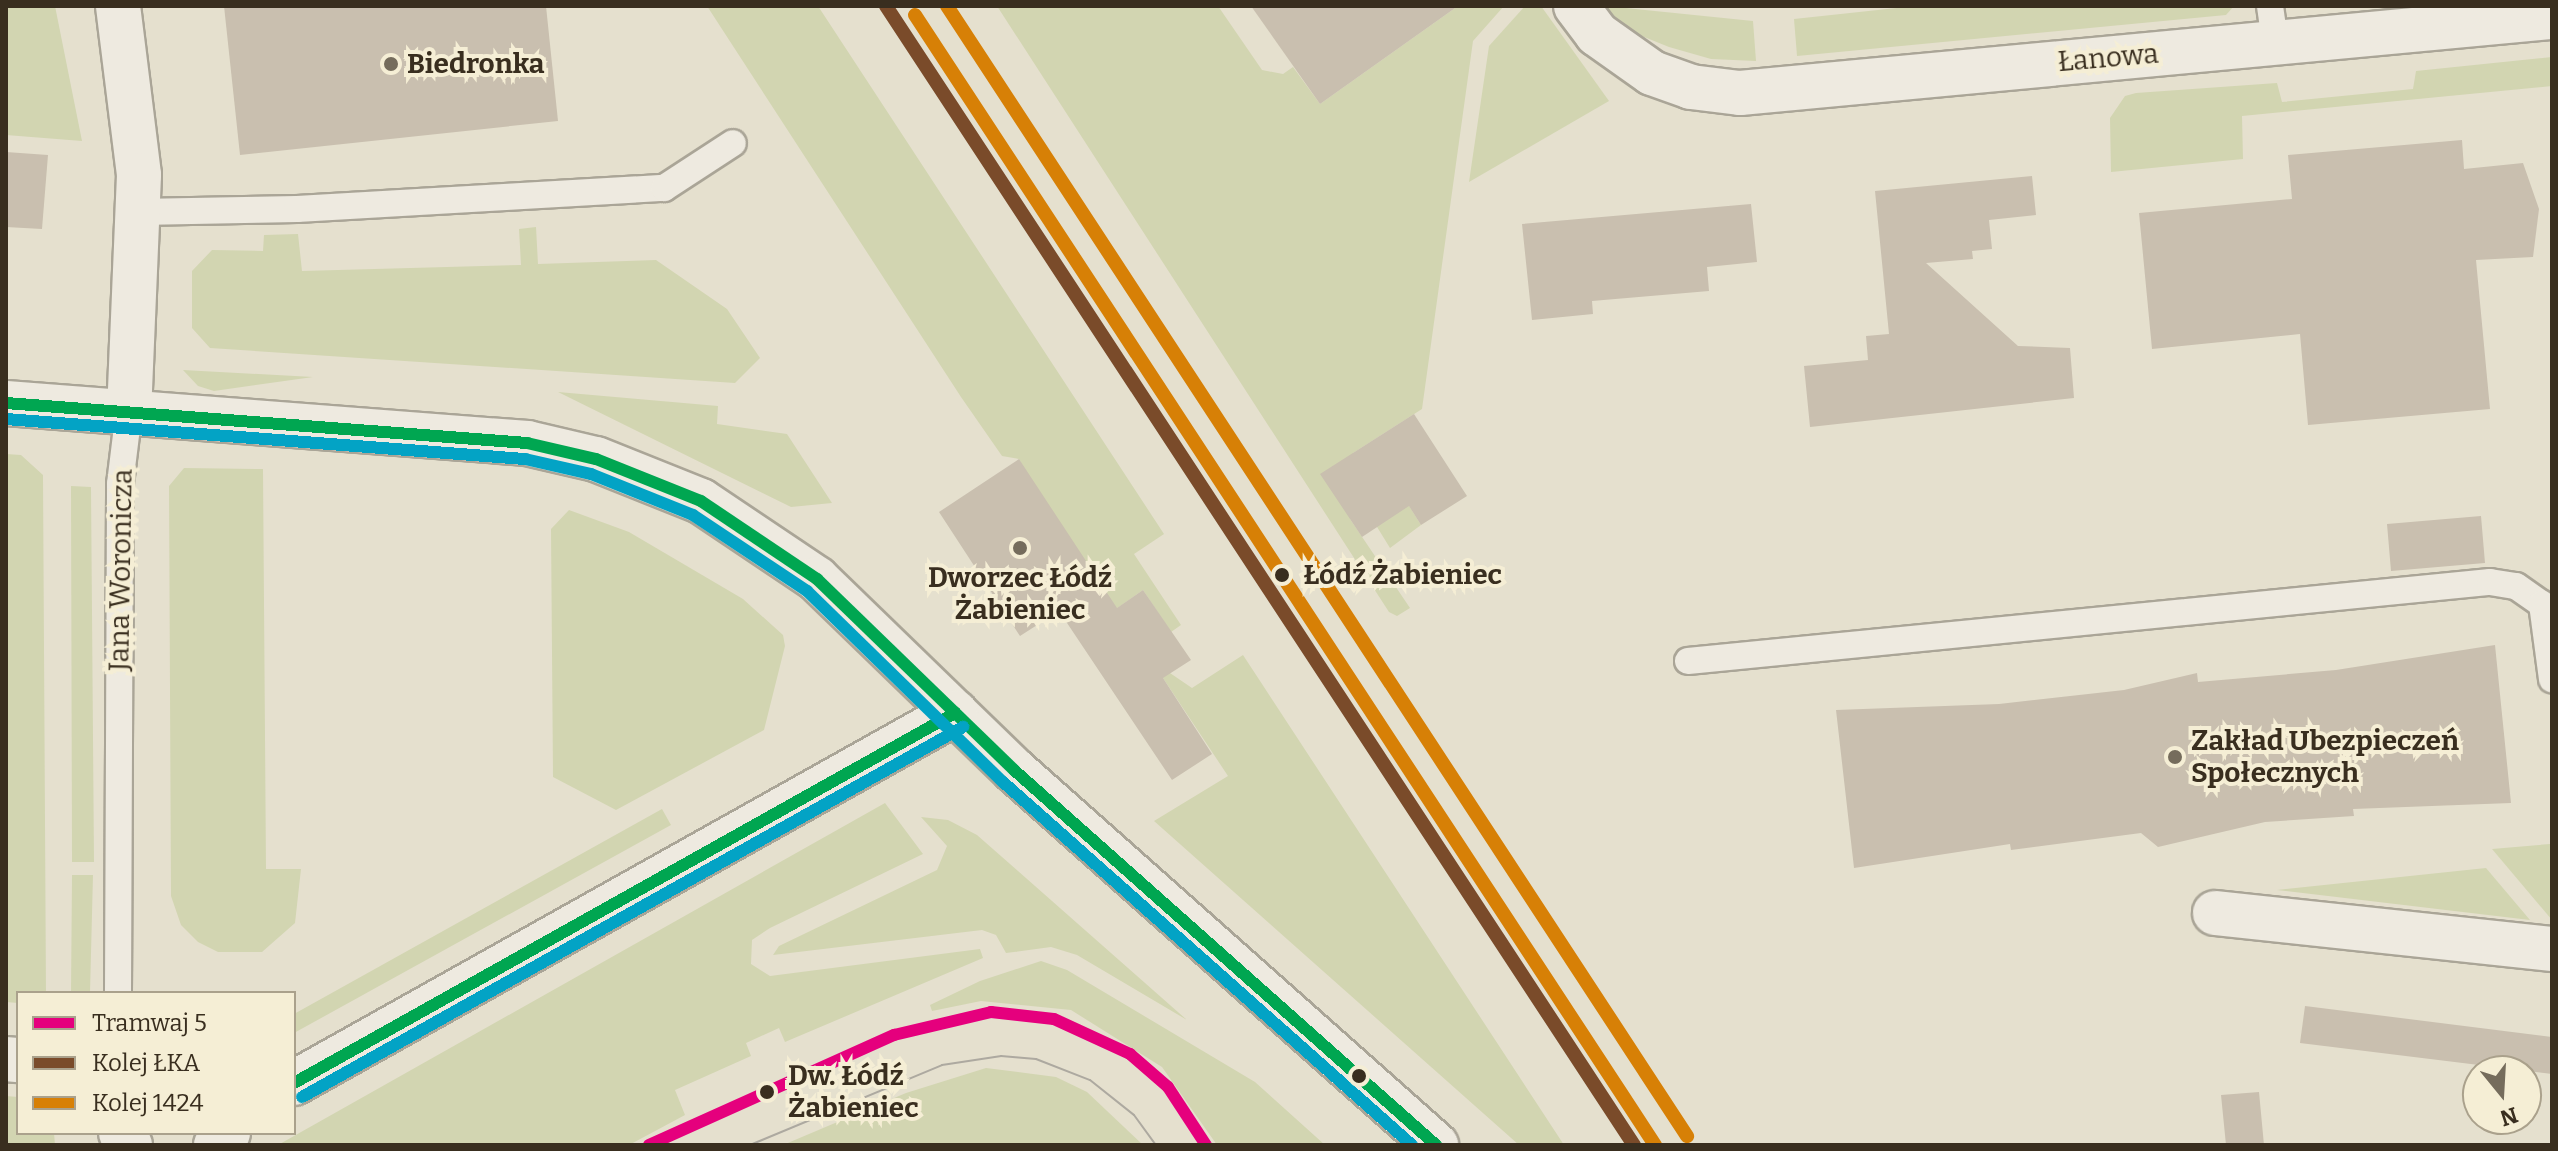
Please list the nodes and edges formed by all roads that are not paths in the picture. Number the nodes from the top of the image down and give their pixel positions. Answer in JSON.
{"nodes":[{"id":1,"x":118,"y":6,"type":"edge"},
{"id":2,"x":1576,"y":6,"type":"edge"},
{"id":3,"x":2552,"y":17,"type":"edge"},
{"id":4,"x":2273,"y":24,"type":"edge"},
{"id":5,"x":733,"y":143,"type":"dead end"},
{"id":6,"x":139,"y":212,"type":"junction"},
{"id":7,"x":6,"y":403,"type":"edge"},
{"id":8,"x":129,"y":411,"type":"junction"},
{"id":9,"x":1688,"y":661,"type":"dead end"},
{"id":10,"x":2552,"y":679,"type":"edge"},
{"id":11,"x":955,"y":713,"type":"junction"},
{"id":12,"x":2215,"y":913,"type":"dead end"},
{"id":13,"x":2552,"y":949,"type":"edge"},
{"id":14,"x":118,"y":991,"type":"edge"},
{"id":15,"x":296,"y":1082,"type":"edge"},
{"id":16,"x":1436,"y":1145,"type":"edge"}],
"edges":[{"from":1,"to":6,"type":"street","name":"Jana Woronicza"},
{"from":2,"to":4,"type":"street","name":"Łanowa"},
{"from":3,"to":4,"type":"street","name":"Łanowa"},
{"from":5,"to":6,"type":"lane"},
{"from":6,"to":8,"type":"street","name":"Jana Woronicza"},
{"from":7,"to":8,"type":"street"},
{"from":8,"to":11,"type":"street"},
{"from":8,"to":14,"type":"lane","name":"Jana Woronicza"},
{"from":9,"to":10,"type":"lane"},
{"from":11,"to":15,"type":"street"},
{"from":11,"to":16,"type":"street"},
{"from":12,"to":13,"type":"street"}]}
